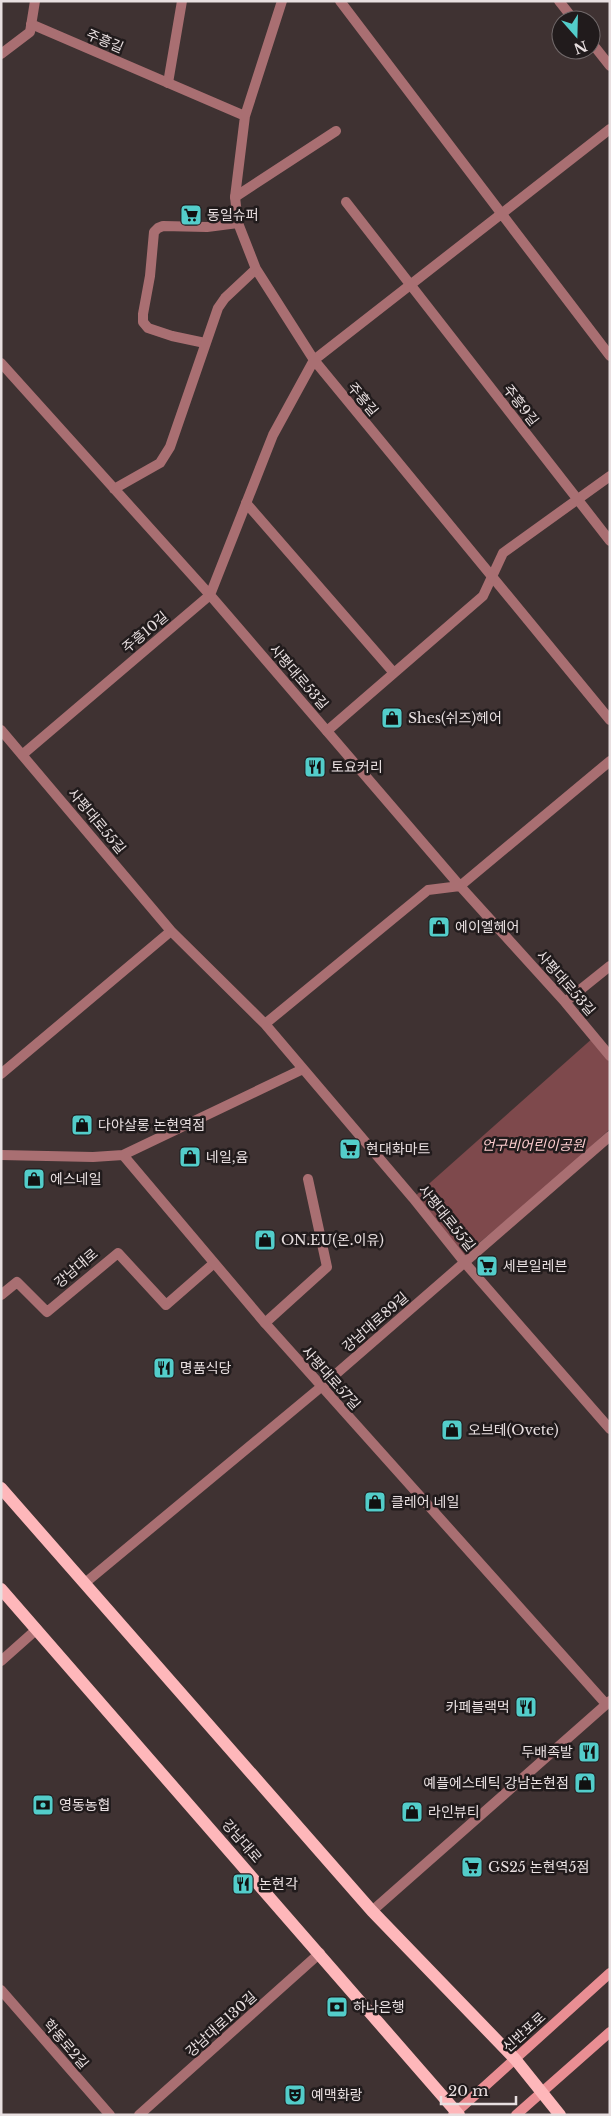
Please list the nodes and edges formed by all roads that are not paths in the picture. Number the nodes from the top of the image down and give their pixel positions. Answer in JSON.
{"nodes":[{"id":1,"x":35,"y":1,"type":"edge"},
{"id":2,"x":182,"y":1,"type":"edge"},
{"id":3,"x":282,"y":1,"type":"edge"},
{"id":4,"x":340,"y":1,"type":"edge"},
{"id":5,"x":31,"y":24,"type":"junction"},
{"id":6,"x":1,"y":54,"type":"edge"},
{"id":7,"x":601,"y":55,"type":"edge"},
{"id":8,"x":610,"y":66,"type":"edge"},
{"id":9,"x":168,"y":83,"type":"junction"},
{"id":10,"x":245,"y":116,"type":"junction"},
{"id":11,"x":610,"y":129,"type":"edge"},
{"id":12,"x":336,"y":131,"type":"dead end"},
{"id":13,"x":235,"y":197,"type":"junction"},
{"id":14,"x":346,"y":202,"type":"dead end"},
{"id":15,"x":501,"y":214,"type":"junction"},
{"id":16,"x":238,"y":223,"type":"junction"},
{"id":17,"x":256,"y":269,"type":"junction"},
{"id":18,"x":411,"y":284,"type":"junction"},
{"id":19,"x":205,"y":343,"type":"junction"},
{"id":20,"x":610,"y":356,"type":"edge"},
{"id":21,"x":314,"y":360,"type":"junction"},
{"id":22,"x":1,"y":363,"type":"edge"},
{"id":23,"x":610,"y":476,"type":"edge"},
{"id":24,"x":114,"y":490,"type":"junction"},
{"id":25,"x":577,"y":500,"type":"junction"},
{"id":26,"x":246,"y":503,"type":"junction"},
{"id":27,"x":610,"y":541,"type":"edge"},
{"id":28,"x":492,"y":576,"type":"junction"},
{"id":29,"x":210,"y":595,"type":"junction"},
{"id":30,"x":394,"y":673,"type":"junction"},
{"id":31,"x":610,"y":720,"type":"edge"},
{"id":32,"x":1,"y":730,"type":"edge"},
{"id":33,"x":327,"y":731,"type":"junction"},
{"id":34,"x":22,"y":755,"type":"junction"},
{"id":35,"x":610,"y":761,"type":"edge"},
{"id":36,"x":460,"y":886,"type":"junction"},
{"id":37,"x":171,"y":931,"type":"junction"},
{"id":38,"x":610,"y":966,"type":"edge"},
{"id":39,"x":565,"y":1002,"type":"junction"},
{"id":40,"x":265,"y":1024,"type":"junction"},
{"id":41,"x":610,"y":1056,"type":"edge"},
{"id":42,"x":303,"y":1069,"type":"junction"},
{"id":43,"x":1,"y":1074,"type":"edge"},
{"id":44,"x":610,"y":1136,"type":"edge"},
{"id":45,"x":1,"y":1155,"type":"edge"},
{"id":46,"x":123,"y":1155,"type":"junction"},
{"id":47,"x":308,"y":1179,"type":"dead end"},
{"id":48,"x":465,"y":1263,"type":"junction"},
{"id":49,"x":213,"y":1264,"type":"junction"},
{"id":50,"x":1,"y":1295,"type":"edge"},
{"id":51,"x":264,"y":1324,"type":"junction"},
{"id":52,"x":321,"y":1387,"type":"junction"},
{"id":53,"x":610,"y":1429,"type":"edge"},
{"id":54,"x":1,"y":1488,"type":"edge"},
{"id":55,"x":85,"y":1583,"type":"junction"},
{"id":56,"x":1,"y":1589,"type":"edge"},
{"id":57,"x":38,"y":1629,"type":"junction"},
{"id":58,"x":1,"y":1661,"type":"edge"},
{"id":59,"x":608,"y":1703,"type":"edge"},
{"id":60,"x":372,"y":1911,"type":"junction"},
{"id":61,"x":320,"y":1953,"type":"junction"},
{"id":62,"x":610,"y":1973,"type":"edge"},
{"id":63,"x":1,"y":1990,"type":"edge"},
{"id":64,"x":610,"y":2032,"type":"edge"},
{"id":65,"x":514,"y":2059,"type":"junction"},
{"id":66,"x":541,"y":2093,"type":"junction"},
{"id":67,"x":456,"y":2114,"type":"edge"},
{"id":68,"x":110,"y":2115,"type":"edge"},
{"id":69,"x":140,"y":2115,"type":"edge"},
{"id":70,"x":516,"y":2115,"type":"edge"},
{"id":71,"x":560,"y":2115,"type":"edge"}],
"edges":[{"from":1,"to":5,"type":"street"},
{"from":2,"to":9,"type":"street"},
{"from":3,"to":10,"type":"street","name":"주흥길"},
{"from":4,"to":15,"type":"street"},
{"from":5,"to":6,"type":"street"},
{"from":5,"to":9,"type":"street","name":"주흥길"},
{"from":7,"to":8,"type":"street"},
{"from":9,"to":10,"type":"street","name":"주흥길"},
{"from":10,"to":13,"type":"street","name":"주흥길"},
{"from":11,"to":15,"type":"street"},
{"from":12,"to":13,"type":"street"},
{"from":13,"to":16,"type":"street","name":"주흥길"},
{"from":14,"to":18,"type":"street","name":"주흥9길"},
{"from":15,"to":18,"type":"street"},
{"from":15,"to":20,"type":"street"},
{"from":16,"to":17,"type":"street","name":"주흥길"},
{"from":16,"to":19,"type":"street"},
{"from":17,"to":19,"type":"street"},
{"from":17,"to":21,"type":"street","name":"주흥길"},
{"from":18,"to":21,"type":"street"},
{"from":18,"to":25,"type":"street","name":"주흥9길"},
{"from":19,"to":24,"type":"street"},
{"from":21,"to":26,"type":"street","name":"주흥10길"},
{"from":21,"to":28,"type":"street","name":"주흥길"},
{"from":22,"to":24,"type":"street","name":"사평대로53길"},
{"from":23,"to":25,"type":"street"},
{"from":24,"to":29,"type":"street","name":"사평대로53길"},
{"from":25,"to":27,"type":"street","name":"주흥9길"},
{"from":25,"to":28,"type":"street"},
{"from":26,"to":29,"type":"street","name":"주흥10길"},
{"from":26,"to":30,"type":"street"},
{"from":28,"to":30,"type":"street"},
{"from":28,"to":31,"type":"street","name":"주흥길"},
{"from":29,"to":33,"type":"street","name":"사평대로53길"},
{"from":29,"to":34,"type":"street","name":"주흥10길"},
{"from":30,"to":33,"type":"street"},
{"from":32,"to":34,"type":"street","name":"사평대로55길"},
{"from":33,"to":36,"type":"street","name":"사평대로53길"},
{"from":34,"to":37,"type":"street","name":"사평대로55길"},
{"from":35,"to":36,"type":"street"},
{"from":36,"to":39,"type":"street","name":"사평대로53길"},
{"from":36,"to":40,"type":"street"},
{"from":37,"to":40,"type":"street","name":"사평대로55길"},
{"from":37,"to":43,"type":"street"},
{"from":38,"to":39,"type":"street"},
{"from":39,"to":41,"type":"street","name":"사평대로53길"},
{"from":40,"to":42,"type":"street","name":"사평대로55길"},
{"from":42,"to":46,"type":"street"},
{"from":42,"to":48,"type":"street","name":"사평대로55길"},
{"from":44,"to":48,"type":"street","name":"강남대로89길"},
{"from":45,"to":46,"type":"street"},
{"from":46,"to":49,"type":"street","name":"사평대로57길"},
{"from":47,"to":51,"type":"street"},
{"from":48,"to":52,"type":"street","name":"강남대로89길"},
{"from":48,"to":53,"type":"street","name":"사평대로55길"},
{"from":49,"to":50,"type":"street","name":"강남대로"},
{"from":49,"to":51,"type":"street","name":"사평대로57길"},
{"from":51,"to":52,"type":"street","name":"사평대로57길"},
{"from":52,"to":55,"type":"street","name":"강남대로89길"},
{"from":52,"to":59,"type":"street","name":"사평대로57길"},
{"from":54,"to":55,"type":"main road"},
{"from":55,"to":60,"type":"main road"},
{"from":56,"to":57,"type":"main road","name":"강남대로"},
{"from":57,"to":58,"type":"street"},
{"from":57,"to":61,"type":"main road","name":"강남대로"},
{"from":59,"to":60,"type":"street"},
{"from":60,"to":65,"type":"main road"},
{"from":61,"to":67,"type":"main road","name":"강남대로"},
{"from":61,"to":69,"type":"street","name":"강남대로130길"},
{"from":62,"to":65,"type":"main road","name":"신반포로"},
{"from":63,"to":68,"type":"street","name":"학동로2길"},
{"from":64,"to":66,"type":"main road"},
{"from":65,"to":66,"type":"main road"},
{"from":65,"to":67,"type":"main road","name":"신반포로"},
{"from":66,"to":70,"type":"main road"},
{"from":66,"to":71,"type":"main road"}]}
